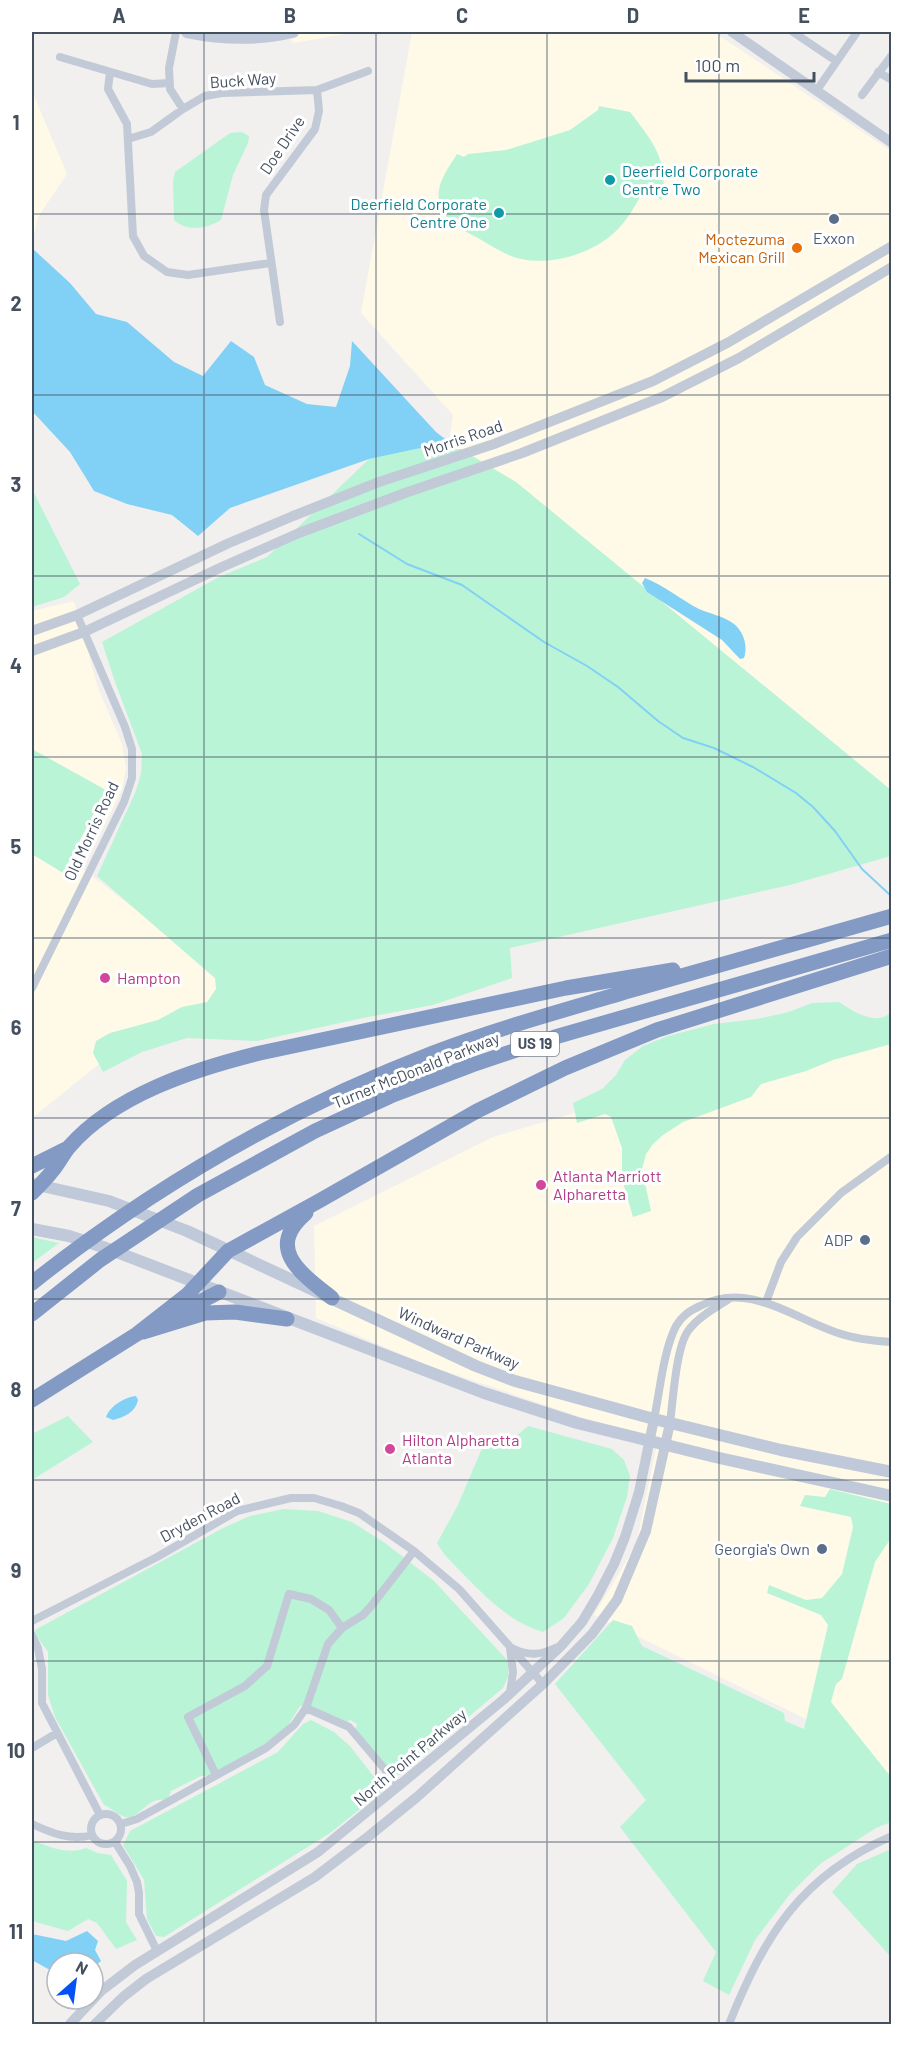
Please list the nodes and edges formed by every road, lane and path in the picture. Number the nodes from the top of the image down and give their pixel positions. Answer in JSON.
{"nodes":[{"id":1,"x":176,"y":32,"type":"edge"},
{"id":2,"x":188,"y":32,"type":"edge"},
{"id":3,"x":293,"y":32,"type":"edge"},
{"id":4,"x":732,"y":32,"type":"edge"},
{"id":5,"x":793,"y":32,"type":"edge"},
{"id":6,"x":812,"y":32,"type":"edge"},
{"id":7,"x":857,"y":32,"type":"edge"},
{"id":8,"x":806,"y":40,"type":"junction"},
{"id":9,"x":891,"y":55,"type":"edge"},
{"id":10,"x":60,"y":57,"type":"dead end"},
{"id":11,"x":836,"y":61,"type":"junction"},
{"id":12,"x":368,"y":71,"type":"dead end"},
{"id":13,"x":111,"y":72,"type":"junction"},
{"id":14,"x":878,"y":72,"type":"junction"},
{"id":15,"x":891,"y":80,"type":"edge"},
{"id":16,"x":170,"y":83,"type":"junction"},
{"id":17,"x":317,"y":90,"type":"junction"},
{"id":18,"x":817,"y":90,"type":"junction"},
{"id":19,"x":862,"y":95,"type":"dead end"},
{"id":20,"x":183,"y":109,"type":"junction"},
{"id":21,"x":128,"y":139,"type":"junction"},
{"id":22,"x":891,"y":142,"type":"edge"},
{"id":23,"x":891,"y":246,"type":"edge"},
{"id":24,"x":270,"y":263,"type":"junction"},
{"id":25,"x":891,"y":267,"type":"edge"},
{"id":26,"x":280,"y":322,"type":"dead end"},
{"id":27,"x":77,"y":615,"type":"junction"},
{"id":28,"x":32,"y":631,"type":"edge"},
{"id":29,"x":84,"y":632,"type":"junction"},
{"id":30,"x":32,"y":651,"type":"edge"},
{"id":31,"x":891,"y":916,"type":"edge"},
{"id":32,"x":891,"y":940,"type":"edge"},
{"id":33,"x":750,"y":956,"type":"junction"},
{"id":34,"x":891,"y":956,"type":"edge"},
{"id":35,"x":32,"y":988,"type":"edge"},
{"id":36,"x":68,"y":1147,"type":"junction"},
{"id":37,"x":891,"y":1156,"type":"edge"},
{"id":38,"x":32,"y":1166,"type":"edge"},
{"id":39,"x":34,"y":1187,"type":"edge"},
{"id":40,"x":320,"y":1201,"type":"junction"},
{"id":41,"x":32,"y":1229,"type":"edge"},
{"id":42,"x":228,"y":1251,"type":"junction"},
{"id":43,"x":36,"y":1280,"type":"edge"},
{"id":44,"x":197,"y":1284,"type":"junction"},
{"id":45,"x":219,"y":1292,"type":"junction"},
{"id":46,"x":332,"y":1298,"type":"junction"},
{"id":47,"x":730,"y":1299,"type":"junction"},
{"id":48,"x":766,"y":1302,"type":"junction"},
{"id":49,"x":32,"y":1314,"type":"edge"},
{"id":50,"x":162,"y":1315,"type":"junction"},
{"id":51,"x":287,"y":1318,"type":"junction"},
{"id":52,"x":137,"y":1334,"type":"junction"},
{"id":53,"x":891,"y":1342,"type":"edge"},
{"id":54,"x":32,"y":1400,"type":"edge"},
{"id":55,"x":654,"y":1419,"type":"junction"},
{"id":56,"x":670,"y":1423,"type":"junction"},
{"id":57,"x":649,"y":1441,"type":"junction"},
{"id":58,"x":665,"y":1445,"type":"junction"},
{"id":59,"x":891,"y":1472,"type":"edge"},
{"id":60,"x":891,"y":1496,"type":"edge"},
{"id":61,"x":414,"y":1551,"type":"junction"},
{"id":62,"x":32,"y":1621,"type":"edge"},
{"id":63,"x":342,"y":1628,"type":"junction"},
{"id":64,"x":32,"y":1635,"type":"edge"},
{"id":65,"x":561,"y":1646,"type":"junction"},
{"id":66,"x":510,"y":1648,"type":"junction"},
{"id":67,"x":532,"y":1673,"type":"junction"},
{"id":68,"x":543,"y":1684,"type":"junction"},
{"id":69,"x":510,"y":1694,"type":"junction"},
{"id":70,"x":306,"y":1708,"type":"junction"},
{"id":71,"x":57,"y":1733,"type":"junction"},
{"id":72,"x":32,"y":1748,"type":"edge"},
{"id":73,"x":216,"y":1774,"type":"junction"},
{"id":74,"x":399,"y":1786,"type":"junction"},
{"id":75,"x":100,"y":1815,"type":"junction"},
{"id":76,"x":32,"y":1824,"type":"edge"},
{"id":77,"x":121,"y":1824,"type":"junction"},
{"id":78,"x":92,"y":1835,"type":"junction"},
{"id":79,"x":891,"y":1836,"type":"edge"},
{"id":80,"x":115,"y":1842,"type":"junction"},
{"id":81,"x":157,"y":1951,"type":"junction"},
{"id":82,"x":70,"y":2025,"type":"edge"},
{"id":83,"x":95,"y":2025,"type":"edge"},
{"id":84,"x":729,"y":2025,"type":"edge"}],
"edges":[{"from":1,"to":16,"type":"street"},
{"from":2,"to":3,"type":"main road"},
{"from":4,"to":18,"type":"street"},
{"from":5,"to":8,"type":"street"},
{"from":6,"to":8,"type":"street"},
{"from":7,"to":11,"type":"street"},
{"from":8,"to":11,"type":"street"},
{"from":9,"to":14,"type":"street"},
{"from":10,"to":13,"type":"street"},
{"from":11,"to":18,"type":"street"},
{"from":12,"to":17,"type":"street","name":"Buck Way"},
{"from":13,"to":16,"type":"street"},
{"from":13,"to":21,"type":"street"},
{"from":14,"to":15,"type":"street"},
{"from":14,"to":19,"type":"street"},
{"from":16,"to":20,"type":"street"},
{"from":17,"to":20,"type":"street","name":"Buck Way"},
{"from":17,"to":24,"type":"street","name":"Doe Drive"},
{"from":18,"to":22,"type":"street"},
{"from":20,"to":21,"type":"street","name":"Buck Way"},
{"from":21,"to":24,"type":"street"},
{"from":23,"to":27,"type":"street","name":"Morris Road"},
{"from":24,"to":26,"type":"street","name":"Doe Drive"},
{"from":25,"to":29,"type":"street","name":"Morris Road"},
{"from":27,"to":28,"type":"street","name":"Morris Road"},
{"from":27,"to":29,"type":"street","name":"Old Morris Road"},
{"from":29,"to":30,"type":"street","name":"Morris Road"},
{"from":29,"to":35,"type":"street","name":"Old Morris Road"},
{"from":31,"to":33,"type":"highway","name":"Turner McDonald Parkway","number":"US 19"},
{"from":32,"to":49,"type":"highway","name":"Turner McDonald Parkway","number":"US 19"},
{"from":33,"to":36,"type":"highway"},
{"from":33,"to":43,"type":"highway","name":"Turner McDonald Parkway","number":"US 19"},
{"from":34,"to":40,"type":"highway"},
{"from":36,"to":38,"type":"highway"},
{"from":36,"to":39,"type":"highway"},
{"from":37,"to":48,"type":"street"},
{"from":39,"to":42,"type":"main road","name":"Windward Parkway"},
{"from":40,"to":42,"type":"highway"},
{"from":40,"to":46,"type":"highway"},
{"from":41,"to":44,"type":"main road"},
{"from":42,"to":44,"type":"highway"},
{"from":42,"to":46,"type":"main road","name":"Windward Parkway"},
{"from":44,"to":45,"type":"main road"},
{"from":44,"to":50,"type":"highway"},
{"from":45,"to":50,"type":"highway"},
{"from":45,"to":51,"type":"main road"},
{"from":46,"to":55,"type":"main road","name":"Windward Parkway"},
{"from":47,"to":48,"type":"street"},
{"from":47,"to":55,"type":"street"},
{"from":47,"to":56,"type":"street"},
{"from":48,"to":53,"type":"street"},
{"from":50,"to":52,"type":"highway"},
{"from":51,"to":52,"type":"highway"},
{"from":51,"to":57,"type":"main road"},
{"from":52,"to":54,"type":"highway"},
{"from":55,"to":56,"type":"main road","name":"Windward Parkway"},
{"from":55,"to":57,"type":"street","name":"North Point Parkway"},
{"from":56,"to":58,"type":"street","name":"North Point Parkway"},
{"from":56,"to":59,"type":"main road","name":"Windward Parkway"},
{"from":57,"to":58,"type":"main road"},
{"from":57,"to":65,"type":"street","name":"North Point Parkway"},
{"from":58,"to":60,"type":"main road"},
{"from":58,"to":68,"type":"street","name":"North Point Parkway"},
{"from":61,"to":62,"type":"street","name":"Dryden Road"},
{"from":61,"to":63,"type":"street"},
{"from":61,"to":66,"type":"street","name":"Dryden Road"},
{"from":63,"to":70,"type":"street"},
{"from":63,"to":73,"type":"street"},
{"from":64,"to":71,"type":"street"},
{"from":65,"to":66,"type":"street"},
{"from":65,"to":67,"type":"street","name":"North Point Parkway"},
{"from":66,"to":67,"type":"street","name":"Dryden Road"},
{"from":66,"to":69,"type":"street"},
{"from":67,"to":68,"type":"street","name":"Dryden Road"},
{"from":67,"to":69,"type":"street","name":"North Point Parkway"},
{"from":68,"to":83,"type":"street","name":"North Point Parkway"},
{"from":69,"to":74,"type":"street","name":"North Point Parkway"},
{"from":70,"to":73,"type":"street"},
{"from":70,"to":74,"type":"street"},
{"from":71,"to":72,"type":"street"},
{"from":71,"to":75,"type":"street"},
{"from":73,"to":77,"type":"street"},
{"from":74,"to":81,"type":"street","name":"North Point Parkway"},
{"from":75,"to":77,"type":"street"},
{"from":75,"to":78,"type":"street"},
{"from":76,"to":78,"type":"street"},
{"from":77,"to":80,"type":"street"},
{"from":78,"to":80,"type":"street"},
{"from":79,"to":84,"type":"street"},
{"from":80,"to":81,"type":"street"},
{"from":81,"to":82,"type":"street","name":"North Point Parkway"}]}
